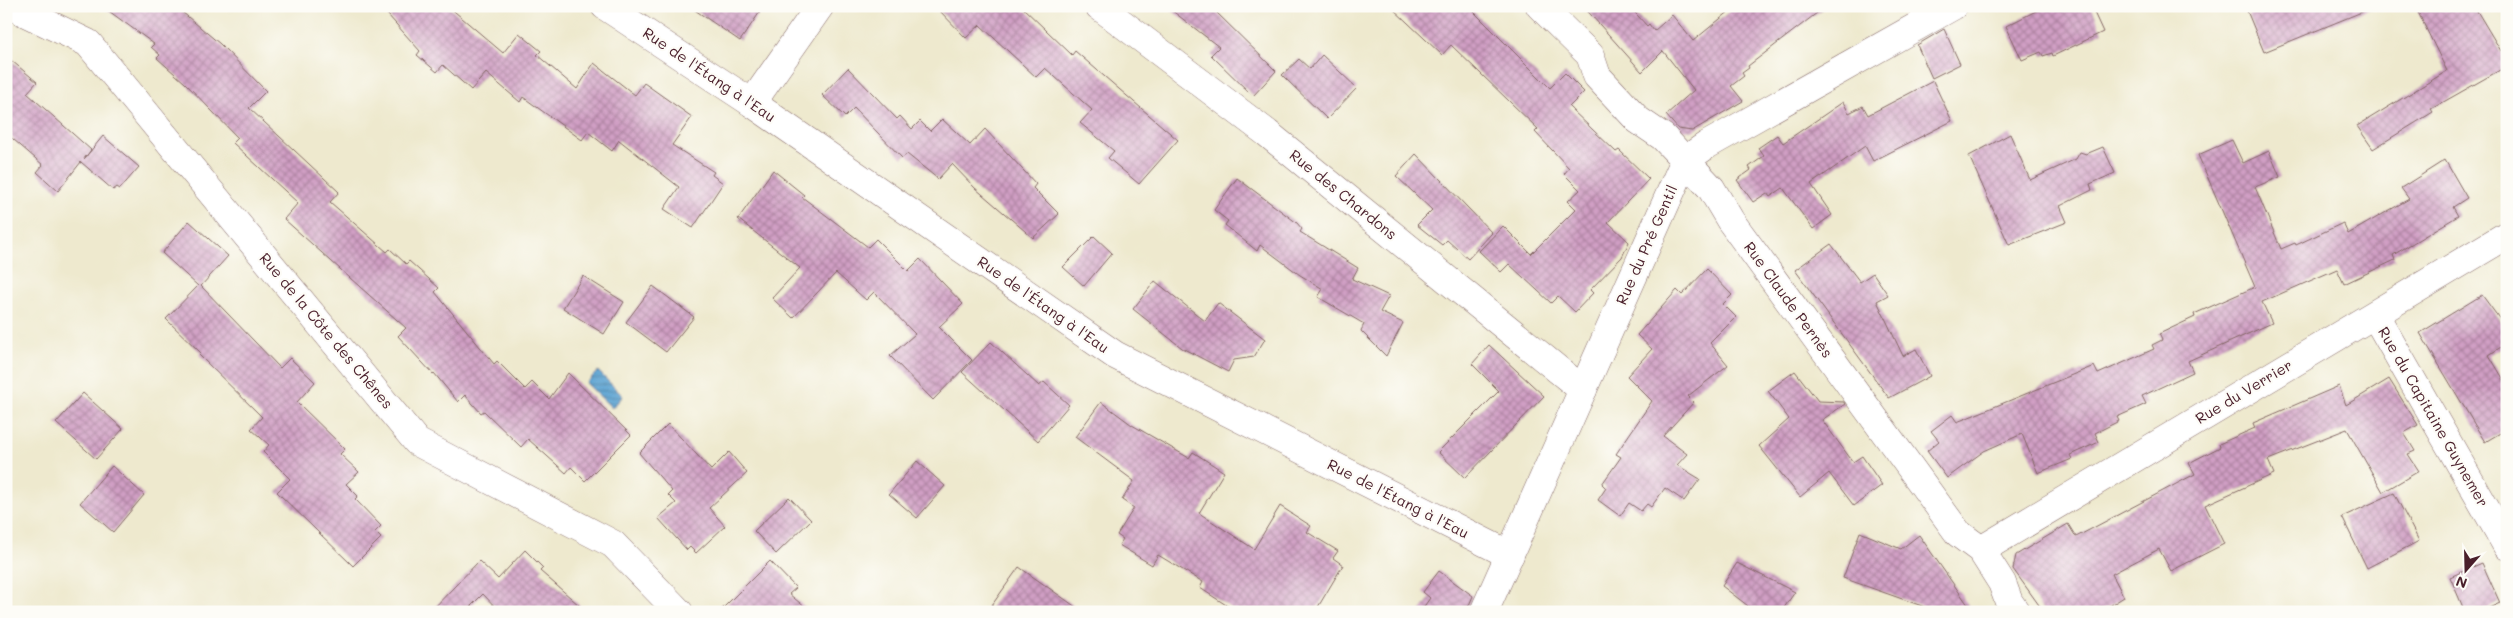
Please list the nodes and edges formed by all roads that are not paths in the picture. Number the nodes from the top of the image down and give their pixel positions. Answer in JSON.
{"nodes":[{"id":1,"x":11,"y":6,"type":"edge"},
{"id":2,"x":605,"y":6,"type":"edge"},
{"id":3,"x":820,"y":6,"type":"edge"},
{"id":4,"x":1099,"y":6,"type":"edge"},
{"id":5,"x":1540,"y":6,"type":"edge"},
{"id":6,"x":1953,"y":6,"type":"edge"},
{"id":7,"x":752,"y":103,"type":"junction"},
{"id":8,"x":1685,"y":160,"type":"junction"},
{"id":9,"x":2507,"y":235,"type":"edge"},
{"id":10,"x":2375,"y":315,"type":"junction"},
{"id":11,"x":1582,"y":390,"type":"junction"},
{"id":12,"x":2507,"y":546,"type":"edge"},
{"id":13,"x":1981,"y":550,"type":"junction"},
{"id":14,"x":1510,"y":556,"type":"junction"},
{"id":15,"x":679,"y":612,"type":"edge"},
{"id":16,"x":1484,"y":612,"type":"edge"},
{"id":17,"x":2016,"y":612,"type":"edge"}],
"edges":[{"from":1,"to":15,"type":"street","name":"Rue de la Côte des Chênes"},
{"from":2,"to":7,"type":"street","name":"Rue de l'Étang à l'Eau"},
{"from":3,"to":7,"type":"street"},
{"from":4,"to":11,"type":"street","name":"Rue des Chardons"},
{"from":5,"to":8,"type":"street","name":"Rue Claude Pernès"},
{"from":6,"to":8,"type":"street"},
{"from":7,"to":14,"type":"street","name":"Rue de l'Étang à l'Eau"},
{"from":8,"to":11,"type":"street","name":"Rue du Pré Gentil"},
{"from":8,"to":13,"type":"street","name":"Rue Claude Pernès"},
{"from":9,"to":10,"type":"street","name":"Rue du Verrier"},
{"from":10,"to":12,"type":"street","name":"Rue du Capitaine Guynemer"},
{"from":10,"to":13,"type":"street","name":"Rue du Verrier"},
{"from":11,"to":14,"type":"street","name":"Rue du Pré Gentil"},
{"from":13,"to":17,"type":"street","name":"Rue Claude Pernès"},
{"from":14,"to":16,"type":"street","name":"Rue du Pré Gentil"}]}
